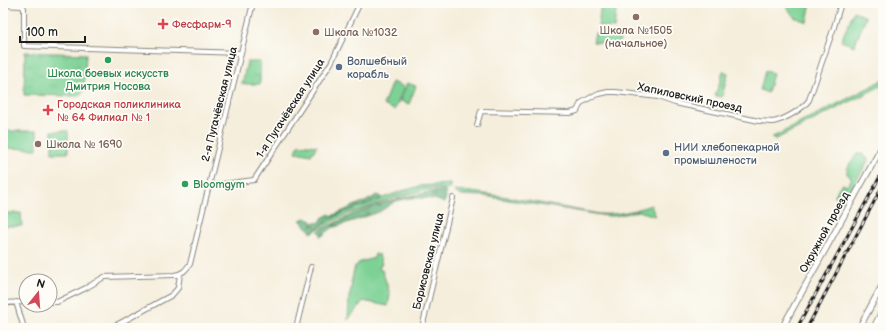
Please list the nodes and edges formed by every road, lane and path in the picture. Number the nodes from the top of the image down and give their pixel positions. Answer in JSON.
{"nodes":[{"id":1,"x":253,"y":3,"type":"edge"},
{"id":2,"x":360,"y":3,"type":"edge"},
{"id":3,"x":841,"y":3,"type":"edge"},
{"id":4,"x":3,"y":5,"type":"edge"},
{"id":5,"x":241,"y":53,"type":"junction"},
{"id":6,"x":477,"y":125,"type":"dead end"},
{"id":7,"x":883,"y":145,"type":"edge"},
{"id":8,"x":208,"y":186,"type":"junction"},
{"id":9,"x":453,"y":198,"type":"dead end"},
{"id":10,"x":311,"y":267,"type":"dead end"},
{"id":11,"x":180,"y":274,"type":"junction"},
{"id":12,"x":883,"y":284,"type":"edge"},
{"id":13,"x":16,"y":302,"type":"joint"},
{"id":14,"x":58,"y":302,"type":"edge"},
{"id":15,"x":3,"y":303,"type":"edge"},
{"id":16,"x":883,"y":311,"type":"edge"},
{"id":17,"x":883,"y":322,"type":"edge"},
{"id":18,"x":24,"y":328,"type":"edge"},
{"id":19,"x":112,"y":328,"type":"edge"},
{"id":20,"x":296,"y":328,"type":"edge"},
{"id":21,"x":422,"y":328,"type":"edge"},
{"id":22,"x":782,"y":328,"type":"edge"},
{"id":23,"x":859,"y":328,"type":"edge"},
{"id":24,"x":874,"y":328,"type":"edge"},
{"id":25,"x":879,"y":328,"type":"edge"}],
"edges":[{"from":1,"to":5,"type":"street","name":"2-я Пугачёвская улица"},
{"from":2,"to":8,"type":"street","name":"1-я Пугачёвская улица"},
{"from":3,"to":6,"type":"street","name":"Хапиловский проезд"},
{"from":4,"to":5,"type":"street"},
{"from":5,"to":8,"type":"street","name":"2-я Пугачёвская улица"},
{"from":7,"to":22,"type":"street","name":"Окружной проезд"},
{"from":8,"to":11,"type":"street","name":"2-я Пугачёвская улица"},
{"from":9,"to":21,"type":"street","name":"Борисовская улица"},
{"from":10,"to":20,"type":"street"},
{"from":11,"to":14,"type":"street"},
{"from":11,"to":19,"type":"street","name":"2-я Пугачёвская улица"},
{"from":12,"to":23,"type":"street"},
{"from":13,"to":15,"type":"street"},
{"from":13,"to":18,"type":"street"},
{"from":16,"to":24,"type":"main road"},
{"from":17,"to":25,"type":"main road"}]}
